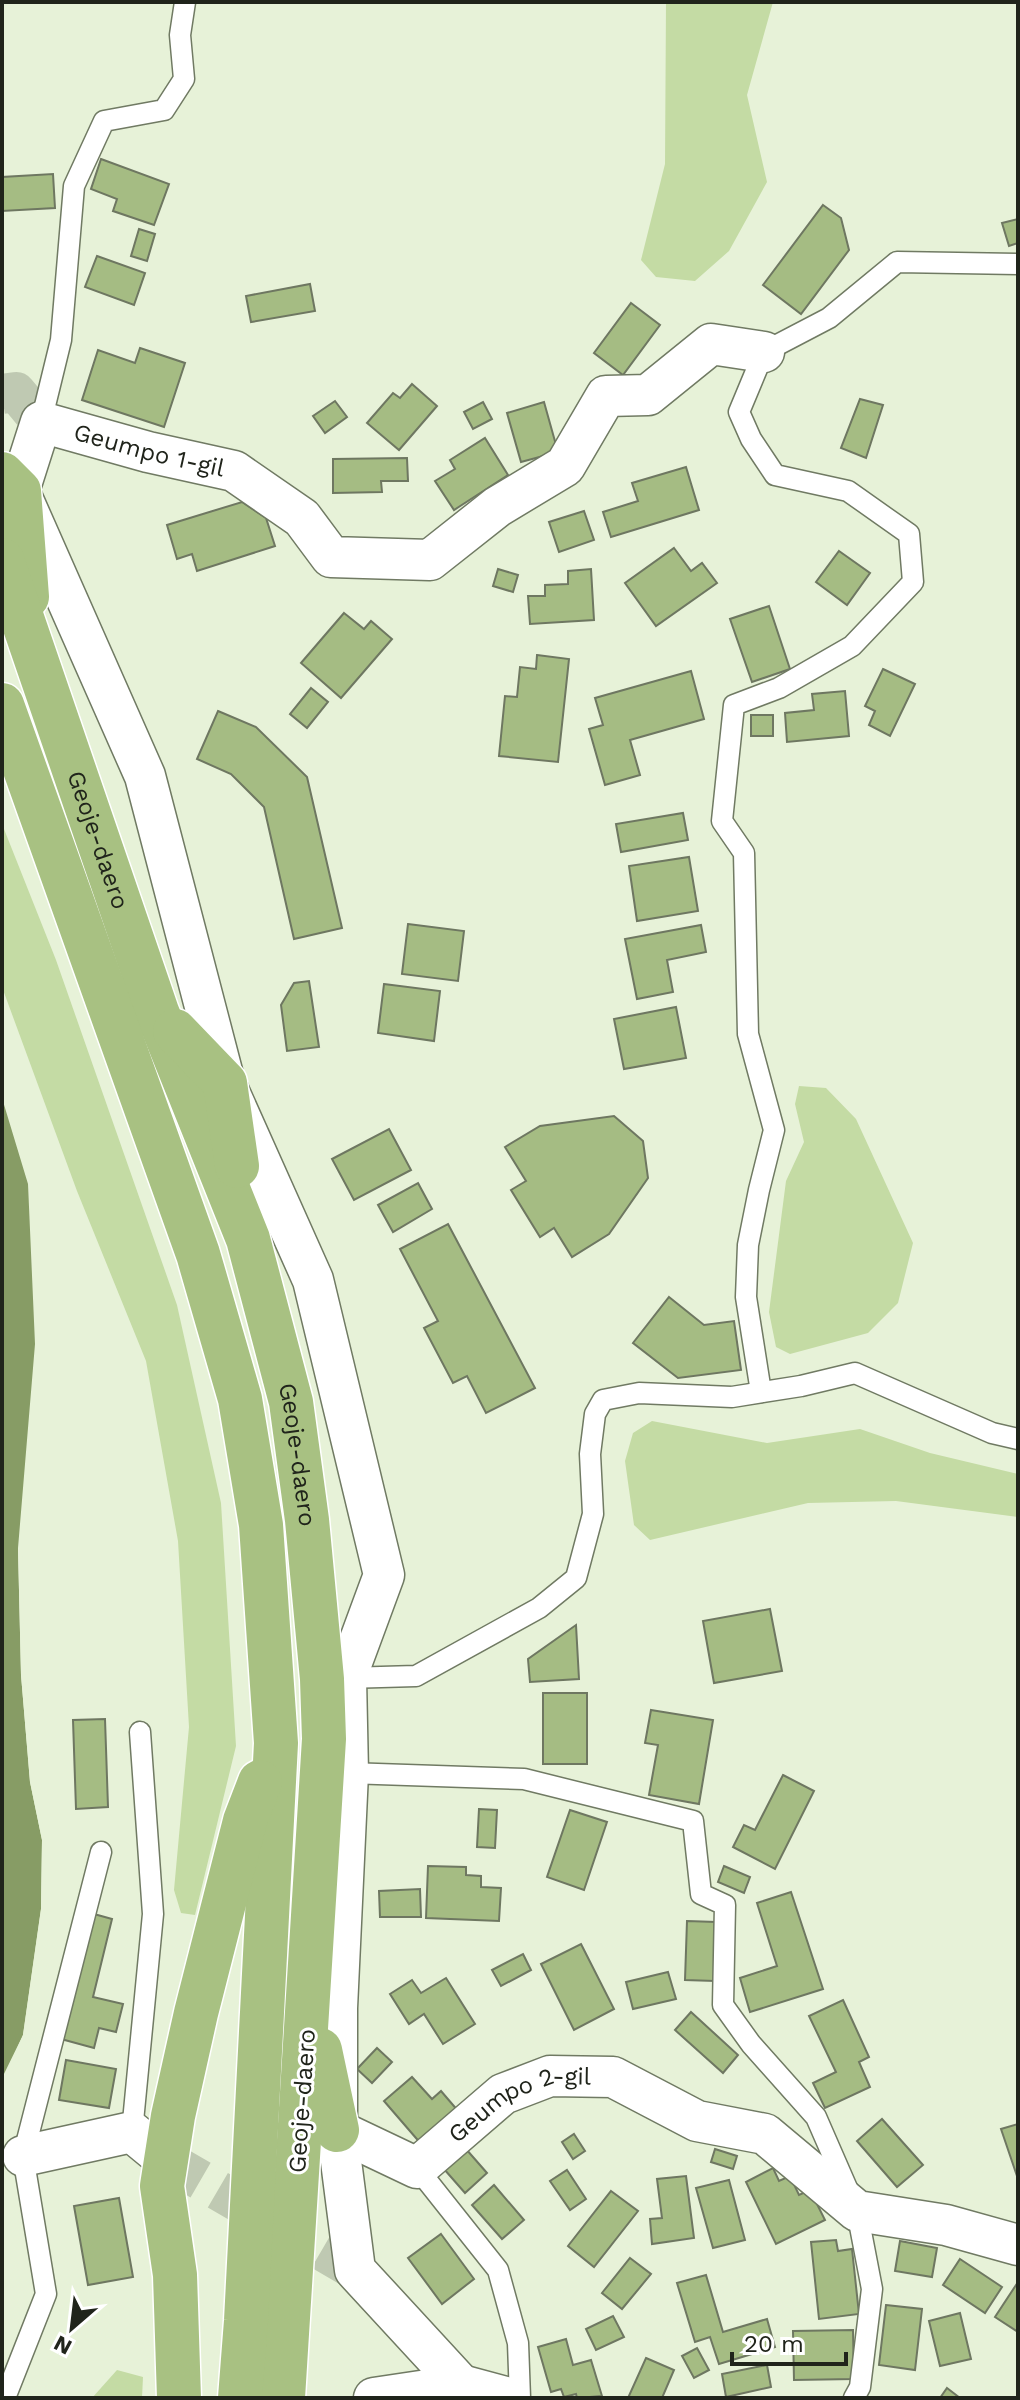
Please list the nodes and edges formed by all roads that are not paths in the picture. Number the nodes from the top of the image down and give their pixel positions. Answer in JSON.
{"nodes":[{"id":1,"x":185,"y":2,"type":"edge"},
{"id":2,"x":1018,"y":264,"type":"edge"},
{"id":3,"x":764,"y":352,"type":"junction"},
{"id":4,"x":41,"y":422,"type":"junction"},
{"id":5,"x":11,"y":482,"type":"edge"},
{"id":6,"x":2,"y":560,"type":"edge"},
{"id":7,"x":29,"y":640,"type":"junction"},
{"id":8,"x":2,"y":705,"type":"edge"},
{"id":9,"x":2,"y":745,"type":"edge"},
{"id":10,"x":35,"y":799,"type":"junction"},
{"id":11,"x":157,"y":1012,"type":"junction"},
{"id":12,"x":225,"y":1083,"type":"junction"},
{"id":13,"x":248,"y":1239,"type":"junction"},
{"id":14,"x":761,"y":1392,"type":"junction"},
{"id":15,"x":1018,"y":1439,"type":"edge"},
{"id":16,"x":307,"y":1520,"type":"junction"},
{"id":17,"x":346,"y":1678,"type":"junction"},
{"id":18,"x":140,"y":1732,"type":"dead end"},
{"id":19,"x":276,"y":1743,"type":"junction"},
{"id":20,"x":336,"y":1756,"type":"junction"},
{"id":21,"x":101,"y":1852,"type":"dead end"},
{"id":22,"x":308,"y":1994,"type":"junction"},
{"id":23,"x":337,"y":2130,"type":"junction"},
{"id":24,"x":132,"y":2132,"type":"junction"},
{"id":25,"x":23,"y":2156,"type":"junction"},
{"id":26,"x":166,"y":2160,"type":"junction"},
{"id":27,"x":417,"y":2168,"type":"junction"},
{"id":28,"x":857,"y":2211,"type":"junction"},
{"id":29,"x":1018,"y":2245,"type":"edge"},
{"id":30,"x":461,"y":2385,"type":"junction"},
{"id":31,"x":5,"y":2398,"type":"edge"},
{"id":32,"x":179,"y":2398,"type":"edge"},
{"id":33,"x":240,"y":2398,"type":"edge"},
{"id":34,"x":283,"y":2398,"type":"edge"},
{"id":35,"x":374,"y":2398,"type":"edge"},
{"id":36,"x":509,"y":2398,"type":"edge"},
{"id":37,"x":520,"y":2398,"type":"edge"},
{"id":38,"x":854,"y":2398,"type":"edge"}],
"edges":[{"from":1,"to":4,"type":"lane"},
{"from":2,"to":3,"type":"lane"},
{"from":3,"to":4,"type":"street","name":"Geumpo 1-gil"},
{"from":3,"to":14,"type":"lane"},
{"from":4,"to":5,"type":"street"},
{"from":5,"to":7,"type":"highway"},
{"from":5,"to":12,"type":"street"},
{"from":6,"to":7,"type":"highway","name":"Geoje-daero"},
{"from":7,"to":11,"type":"highway","name":"Geoje-daero"},
{"from":8,"to":10,"type":"highway","name":"Geoje-daero"},
{"from":9,"to":10,"type":"highway"},
{"from":10,"to":19,"type":"highway","name":"Geoje-daero"},
{"from":11,"to":12,"type":"highway"},
{"from":11,"to":13,"type":"highway","name":"Geoje-daero"},
{"from":12,"to":13,"type":"highway"},
{"from":12,"to":17,"type":"street"},
{"from":13,"to":16,"type":"highway","name":"Geoje-daero"},
{"from":14,"to":15,"type":"lane"},
{"from":14,"to":17,"type":"lane"},
{"from":16,"to":17,"type":"highway"},
{"from":16,"to":20,"type":"highway","name":"Geoje-daero"},
{"from":17,"to":20,"type":"highway"},
{"from":18,"to":24,"type":"lane"},
{"from":19,"to":26,"type":"highway"},
{"from":19,"to":33,"type":"highway","name":"Geoje-daero"},
{"from":20,"to":22,"type":"highway","name":"Geoje-daero"},
{"from":20,"to":23,"type":"street"},
{"from":20,"to":28,"type":"lane"},
{"from":21,"to":25,"type":"lane"},
{"from":22,"to":23,"type":"highway"},
{"from":22,"to":34,"type":"highway","name":"Geoje-daero"},
{"from":23,"to":27,"type":"street"},
{"from":23,"to":30,"type":"street"},
{"from":24,"to":25,"type":"street"},
{"from":24,"to":26,"type":"street"},
{"from":25,"to":31,"type":"lane"},
{"from":26,"to":32,"type":"highway"},
{"from":27,"to":28,"type":"street","name":"Geumpo 2-gil"},
{"from":27,"to":37,"type":"lane"},
{"from":28,"to":29,"type":"street"},
{"from":28,"to":38,"type":"lane"},
{"from":30,"to":35,"type":"street"},
{"from":30,"to":36,"type":"street"}]}
